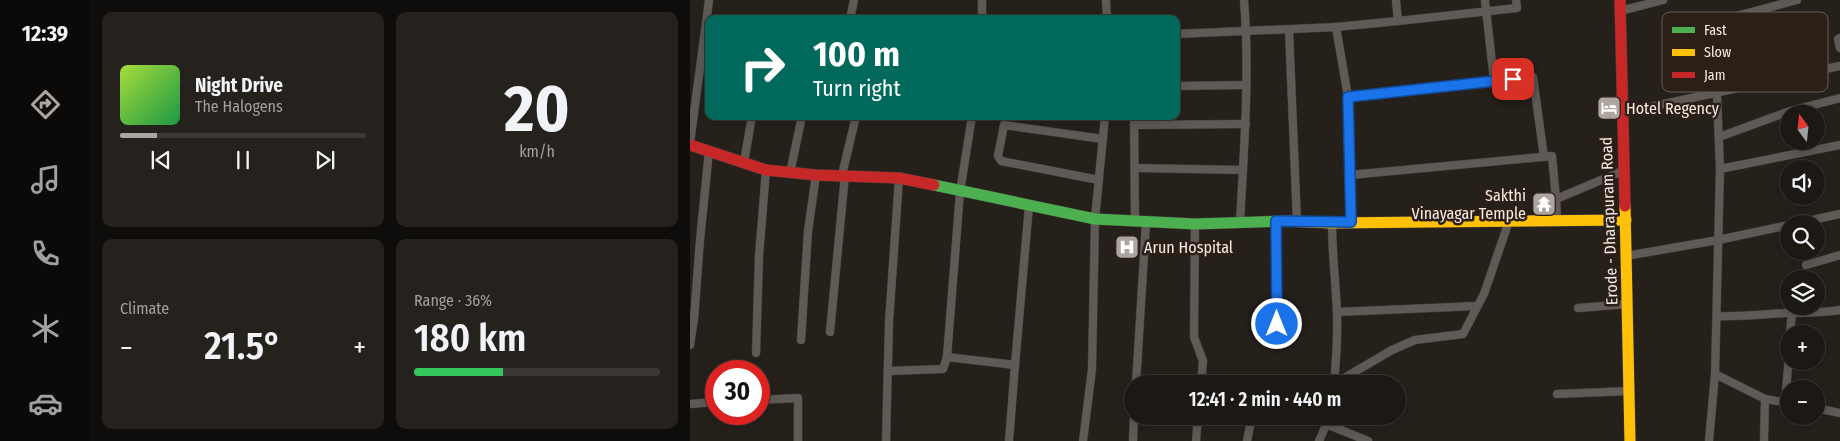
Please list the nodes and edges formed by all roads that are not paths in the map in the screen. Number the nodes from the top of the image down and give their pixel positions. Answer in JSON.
{"nodes":[{"id":1,"x":709,"y":0,"type":"edge"},
{"id":2,"x":854,"y":0,"type":"edge"},
{"id":3,"x":982,"y":0,"type":"edge"},
{"id":4,"x":1106,"y":0,"type":"edge"},
{"id":5,"x":1244,"y":0,"type":"edge"},
{"id":6,"x":1396,"y":0,"type":"edge"},
{"id":7,"x":1484,"y":0,"type":"edge"},
{"id":8,"x":1516,"y":0,"type":"edge"},
{"id":9,"x":1663,"y":0,"type":"edge"},
{"id":10,"x":1797,"y":0,"type":"edge"},
{"id":11,"x":1620,"y":6,"type":"edge"},
{"id":12,"x":1486,"y":12,"type":"junction"},
{"id":13,"x":1752,"y":12,"type":"edge"},
{"id":14,"x":707,"y":15,"type":"edge"},
{"id":15,"x":851,"y":15,"type":"edge"},
{"id":16,"x":982,"y":15,"type":"edge"},
{"id":17,"x":1107,"y":15,"type":"edge"},
{"id":18,"x":1398,"y":21,"type":"junction"},
{"id":19,"x":1336,"y":27,"type":"junction"},
{"id":20,"x":705,"y":30,"type":"edge"},
{"id":21,"x":1289,"y":30,"type":"junction"},
{"id":22,"x":1247,"y":32,"type":"junction"},
{"id":23,"x":1180,"y":34,"type":"edge"},
{"id":24,"x":1840,"y":38,"type":"edge"},
{"id":25,"x":1840,"y":48,"type":"edge"},
{"id":26,"x":1494,"y":81,"type":"junction"},
{"id":27,"x":1246,"y":85,"type":"junction"},
{"id":28,"x":1180,"y":86,"type":"edge"},
{"id":29,"x":1714,"y":92,"type":"edge"},
{"id":30,"x":1718,"y":92,"type":"edge"},
{"id":31,"x":1348,"y":97,"type":"junction"},
{"id":32,"x":1840,"y":98,"type":"edge"},
{"id":33,"x":1622,"y":113,"type":"junction"},
{"id":34,"x":751,"y":120,"type":"edge"},
{"id":35,"x":801,"y":120,"type":"edge"},
{"id":36,"x":855,"y":120,"type":"edge"},
{"id":37,"x":971,"y":120,"type":"edge"},
{"id":38,"x":1105,"y":120,"type":"edge"},
{"id":39,"x":1134,"y":120,"type":"edge"},
{"id":40,"x":1246,"y":124,"type":"junction"},
{"id":41,"x":1134,"y":125,"type":"junction"},
{"id":42,"x":1719,"y":137,"type":"junction"},
{"id":43,"x":1103,"y":139,"type":"junction"},
{"id":44,"x":690,"y":144,"type":"edge"},
{"id":45,"x":1840,"y":145,"type":"edge"},
{"id":46,"x":709,"y":151,"type":"junction"},
{"id":47,"x":1544,"y":157,"type":"junction"},
{"id":48,"x":744,"y":162,"type":"junction"},
{"id":49,"x":1135,"y":168,"type":"junction"},
{"id":50,"x":1720,"y":169,"type":"junction"},
{"id":51,"x":766,"y":170,"type":"junction"},
{"id":52,"x":1243,"y":170,"type":"junction"},
{"id":53,"x":1625,"y":170,"type":"junction"},
{"id":54,"x":790,"y":173,"type":"junction"},
{"id":55,"x":816,"y":175,"type":"junction"},
{"id":56,"x":844,"y":175,"type":"junction"},
{"id":57,"x":1350,"y":175,"type":"junction"},
{"id":58,"x":899,"y":178,"type":"junction"},
{"id":59,"x":1098,"y":180,"type":"junction"},
{"id":60,"x":960,"y":192,"type":"junction"},
{"id":61,"x":1556,"y":199,"type":"junction"},
{"id":62,"x":1029,"y":206,"type":"junction"},
{"id":63,"x":1840,"y":214,"type":"edge"},
{"id":64,"x":1825,"y":217,"type":"edge"},
{"id":65,"x":1095,"y":219,"type":"junction"},
{"id":66,"x":1557,"y":219,"type":"junction"},
{"id":67,"x":1626,"y":220,"type":"junction"},
{"id":68,"x":1276,"y":221,"type":"junction"},
{"id":69,"x":1509,"y":221,"type":"junction"},
{"id":70,"x":1140,"y":222,"type":"junction"},
{"id":71,"x":1240,"y":222,"type":"junction"},
{"id":72,"x":1297,"y":222,"type":"junction"},
{"id":73,"x":1351,"y":222,"type":"junction"},
{"id":74,"x":1332,"y":223,"type":"junction"},
{"id":75,"x":1195,"y":224,"type":"junction"},
{"id":76,"x":1780,"y":227,"type":"edge"},
{"id":77,"x":1718,"y":240,"type":"junction"},
{"id":78,"x":1840,"y":255,"type":"edge"},
{"id":79,"x":1626,"y":256,"type":"junction"},
{"id":80,"x":1806,"y":264,"type":"dead end"},
{"id":81,"x":1628,"y":304,"type":"junction"},
{"id":82,"x":1478,"y":306,"type":"junction"},
{"id":83,"x":1578,"y":308,"type":"dead end"},
{"id":84,"x":1840,"y":310,"type":"edge"},
{"id":85,"x":1337,"y":312,"type":"junction"},
{"id":86,"x":1825,"y":313,"type":"edge"},
{"id":87,"x":1780,"y":314,"type":"edge"},
{"id":88,"x":1717,"y":316,"type":"junction"},
{"id":89,"x":830,"y":332,"type":"dead end"},
{"id":90,"x":801,"y":340,"type":"dead end"},
{"id":91,"x":1277,"y":342,"type":"dead end"},
{"id":92,"x":690,"y":345,"type":"edge"},
{"id":93,"x":756,"y":353,"type":"dead end"},
{"id":94,"x":947,"y":357,"type":"junction"},
{"id":95,"x":1015,"y":365,"type":"junction"},
{"id":96,"x":888,"y":371,"type":"junction"},
{"id":97,"x":1715,"y":374,"type":"junction"},
{"id":98,"x":1136,"y":375,"type":"edge"},
{"id":99,"x":1202,"y":375,"type":"edge"},
{"id":100,"x":1630,"y":391,"type":"junction"},
{"id":101,"x":1557,"y":394,"type":"dead end"},
{"id":102,"x":770,"y":399,"type":"edge"},
{"id":103,"x":1765,"y":399,"type":"junction"},
{"id":104,"x":1780,"y":402,"type":"edge"},
{"id":105,"x":705,"y":403,"type":"edge"},
{"id":106,"x":690,"y":404,"type":"edge"},
{"id":107,"x":1825,"y":410,"type":"edge"},
{"id":108,"x":1840,"y":413,"type":"edge"},
{"id":109,"x":1134,"y":425,"type":"edge"},
{"id":110,"x":1197,"y":425,"type":"edge"},
{"id":111,"x":1249,"y":425,"type":"edge"},
{"id":112,"x":1326,"y":425,"type":"edge"},
{"id":113,"x":1328,"y":425,"type":"edge"},
{"id":114,"x":798,"y":441,"type":"edge"},
{"id":115,"x":886,"y":441,"type":"edge"},
{"id":116,"x":1009,"y":441,"type":"edge"},
{"id":117,"x":1083,"y":441,"type":"edge"},
{"id":118,"x":1133,"y":441,"type":"edge"},
{"id":119,"x":1196,"y":441,"type":"edge"},
{"id":120,"x":1247,"y":441,"type":"edge"},
{"id":121,"x":1319,"y":441,"type":"edge"},
{"id":122,"x":1368,"y":441,"type":"edge"},
{"id":123,"x":1630,"y":441,"type":"edge"},
{"id":124,"x":1710,"y":441,"type":"edge"},
{"id":125,"x":1764,"y":441,"type":"edge"}],
"edges":[{"from":1,"to":14,"type":"street"},
{"from":2,"to":15,"type":"street"},
{"from":3,"to":16,"type":"street"},
{"from":4,"to":17,"type":"street"},
{"from":5,"to":22,"type":"street"},
{"from":6,"to":18,"type":"street"},
{"from":7,"to":12,"type":"street"},
{"from":8,"to":12,"type":"street"},
{"from":9,"to":11,"type":"street"},
{"from":10,"to":13,"type":"street"},
{"from":11,"to":33,"type":"street","name":"Erode - Dharapuram Road"},
{"from":12,"to":18,"type":"street"},
{"from":12,"to":26,"type":"street"},
{"from":18,"to":19,"type":"street"},
{"from":19,"to":21,"type":"street"},
{"from":19,"to":31,"type":"street"},
{"from":20,"to":44,"type":"street"},
{"from":21,"to":22,"type":"street"},
{"from":21,"to":72,"type":"street"},
{"from":22,"to":23,"type":"street"},
{"from":22,"to":27,"type":"street"},
{"from":24,"to":25,"type":"street"},
{"from":26,"to":31,"type":"street"},
{"from":26,"to":47,"type":"street"},
{"from":27,"to":28,"type":"street"},
{"from":27,"to":40,"type":"street"},
{"from":29,"to":33,"type":"street"},
{"from":30,"to":42,"type":"street"},
{"from":31,"to":57,"type":"street"},
{"from":32,"to":42,"type":"street"},
{"from":33,"to":53,"type":"street","name":"Erode - Dharapuram Road"},
{"from":34,"to":48,"type":"street"},
{"from":35,"to":54,"type":"street"},
{"from":36,"to":56,"type":"street"},
{"from":37,"to":60,"type":"street"},
{"from":38,"to":43,"type":"street"},
{"from":39,"to":41,"type":"street"},
{"from":40,"to":41,"type":"street"},
{"from":40,"to":52,"type":"street"},
{"from":41,"to":49,"type":"street"},
{"from":42,"to":50,"type":"street"},
{"from":43,"to":59,"type":"street"},
{"from":43,"to":59,"type":"street"},
{"from":44,"to":46,"type":"street"},
{"from":45,"to":50,"type":"street"},
{"from":46,"to":48,"type":"street"},
{"from":46,"to":92,"type":"street"},
{"from":47,"to":57,"type":"street"},
{"from":47,"to":61,"type":"street"},
{"from":48,"to":51,"type":"street"},
{"from":49,"to":52,"type":"street"},
{"from":49,"to":70,"type":"street"},
{"from":50,"to":77,"type":"street"},
{"from":51,"to":54,"type":"street"},
{"from":51,"to":93,"type":"street"},
{"from":52,"to":71,"type":"street"},
{"from":53,"to":61,"type":"street"},
{"from":53,"to":67,"type":"street","name":"Erode - Dharapuram Road"},
{"from":54,"to":55,"type":"street"},
{"from":55,"to":56,"type":"street"},
{"from":55,"to":90,"type":"street"},
{"from":56,"to":58,"type":"street"},
{"from":56,"to":89,"type":"street"},
{"from":57,"to":73,"type":"street"},
{"from":58,"to":60,"type":"street"},
{"from":58,"to":96,"type":"street"},
{"from":59,"to":65,"type":"street"},
{"from":60,"to":62,"type":"street"},
{"from":60,"to":94,"type":"street"},
{"from":61,"to":66,"type":"street"},
{"from":62,"to":65,"type":"street"},
{"from":62,"to":95,"type":"street"},
{"from":63,"to":64,"type":"street"},
{"from":65,"to":70,"type":"street"},
{"from":65,"to":117,"type":"street"},
{"from":66,"to":67,"type":"street"},
{"from":66,"to":69,"type":"street"},
{"from":67,"to":79,"type":"street","name":"Erode - Dharapuram Road"},
{"from":68,"to":71,"type":"street"},
{"from":68,"to":72,"type":"street"},
{"from":68,"to":91,"type":"street"},
{"from":69,"to":73,"type":"street"},
{"from":69,"to":82,"type":"street"},
{"from":70,"to":75,"type":"street"},
{"from":70,"to":98,"type":"street"},
{"from":71,"to":75,"type":"street"},
{"from":72,"to":74,"type":"street"},
{"from":73,"to":74,"type":"street"},
{"from":74,"to":85,"type":"street"},
{"from":75,"to":99,"type":"street"},
{"from":76,"to":77,"type":"street"},
{"from":77,"to":79,"type":"street"},
{"from":77,"to":88,"type":"street"},
{"from":78,"to":80,"type":"street"},
{"from":79,"to":81,"type":"street","name":"Erode - Dharapuram Road"},
{"from":81,"to":83,"type":"street"},
{"from":81,"to":100,"type":"street","name":"Erode - Dharapuram Road"},
{"from":82,"to":85,"type":"street"},
{"from":82,"to":85,"type":"street"},
{"from":84,"to":86,"type":"street"},
{"from":87,"to":88,"type":"street"},
{"from":88,"to":97,"type":"street"},
{"from":94,"to":95,"type":"street"},
{"from":94,"to":96,"type":"street"},
{"from":95,"to":116,"type":"street"},
{"from":96,"to":115,"type":"street"},
{"from":97,"to":103,"type":"street"},
{"from":97,"to":124,"type":"street"},
{"from":100,"to":101,"type":"street"},
{"from":100,"to":123,"type":"street","name":"Erode - Dharapuram Road"},
{"from":102,"to":114,"type":"street"},
{"from":103,"to":104,"type":"street"},
{"from":103,"to":125,"type":"street"},
{"from":105,"to":106,"type":"street"},
{"from":107,"to":108,"type":"street"},
{"from":109,"to":118,"type":"street"},
{"from":110,"to":119,"type":"street"},
{"from":111,"to":120,"type":"street"},
{"from":112,"to":121,"type":"street"},
{"from":113,"to":122,"type":"street"}]}
